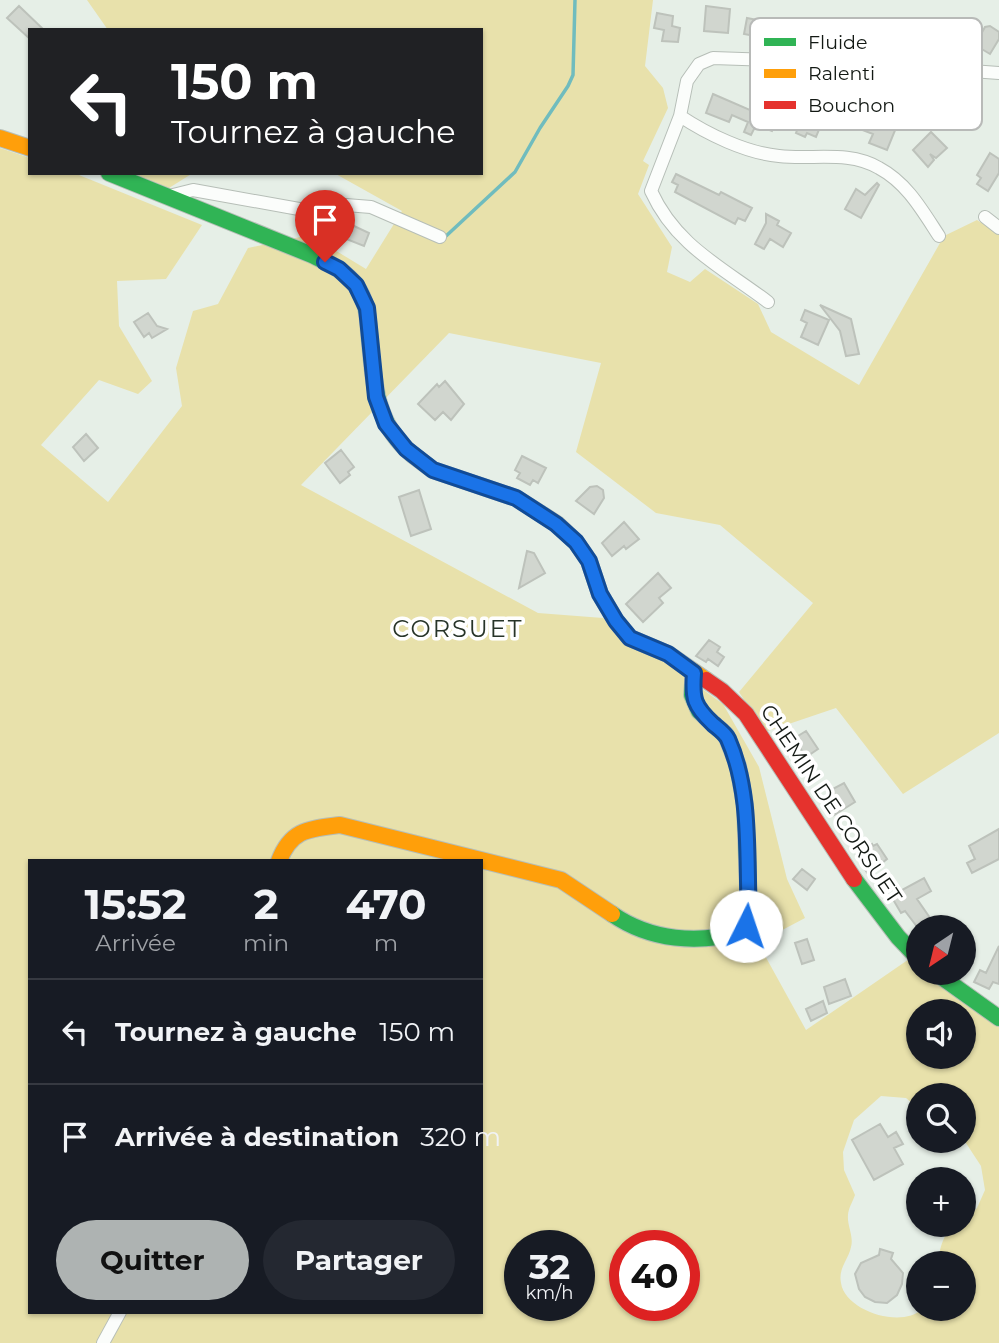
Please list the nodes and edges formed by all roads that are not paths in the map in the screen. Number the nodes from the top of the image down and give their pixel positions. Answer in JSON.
{"nodes":[{"id":1,"x":750,"y":59,"type":"edge"},
{"id":2,"x":680,"y":116,"type":"junction"},
{"id":3,"x":0,"y":138,"type":"edge"},
{"id":4,"x":28,"y":147,"type":"edge"},
{"id":5,"x":114,"y":175,"type":"edge"},
{"id":6,"x":169,"y":195,"type":"junction"},
{"id":7,"x":985,"y":217,"type":"dead end"},
{"id":8,"x":999,"y":228,"type":"edge"},
{"id":9,"x":939,"y":236,"type":"dead end"},
{"id":10,"x":440,"y":237,"type":"dead end"},
{"id":11,"x":768,"y":302,"type":"dead end"},
{"id":12,"x":694,"y":673,"type":"junction"},
{"id":13,"x":280,"y":859,"type":"edge"},
{"id":14,"x":906,"y":945,"type":"edge"},
{"id":15,"x":953,"y":985,"type":"edge"},
{"id":16,"x":999,"y":1018,"type":"edge"},
{"id":17,"x":119,"y":1314,"type":"edge"},
{"id":18,"x":103,"y":1343,"type":"edge"}],
"edges":[{"from":1,"to":2,"type":"street"},
{"from":2,"to":9,"type":"street"},
{"from":2,"to":11,"type":"street"},
{"from":3,"to":4,"type":"street"},
{"from":5,"to":6,"type":"street","name":"CHEMIN DE CORSUET"},
{"from":6,"to":10,"type":"street"},
{"from":6,"to":12,"type":"street","name":"CHEMIN DE CORSUET"},
{"from":7,"to":8,"type":"street"},
{"from":12,"to":13,"type":"street"},
{"from":12,"to":14,"type":"street","name":"CHEMIN DE CORSUET"},
{"from":15,"to":16,"type":"street"},
{"from":17,"to":18,"type":"street"}]}
